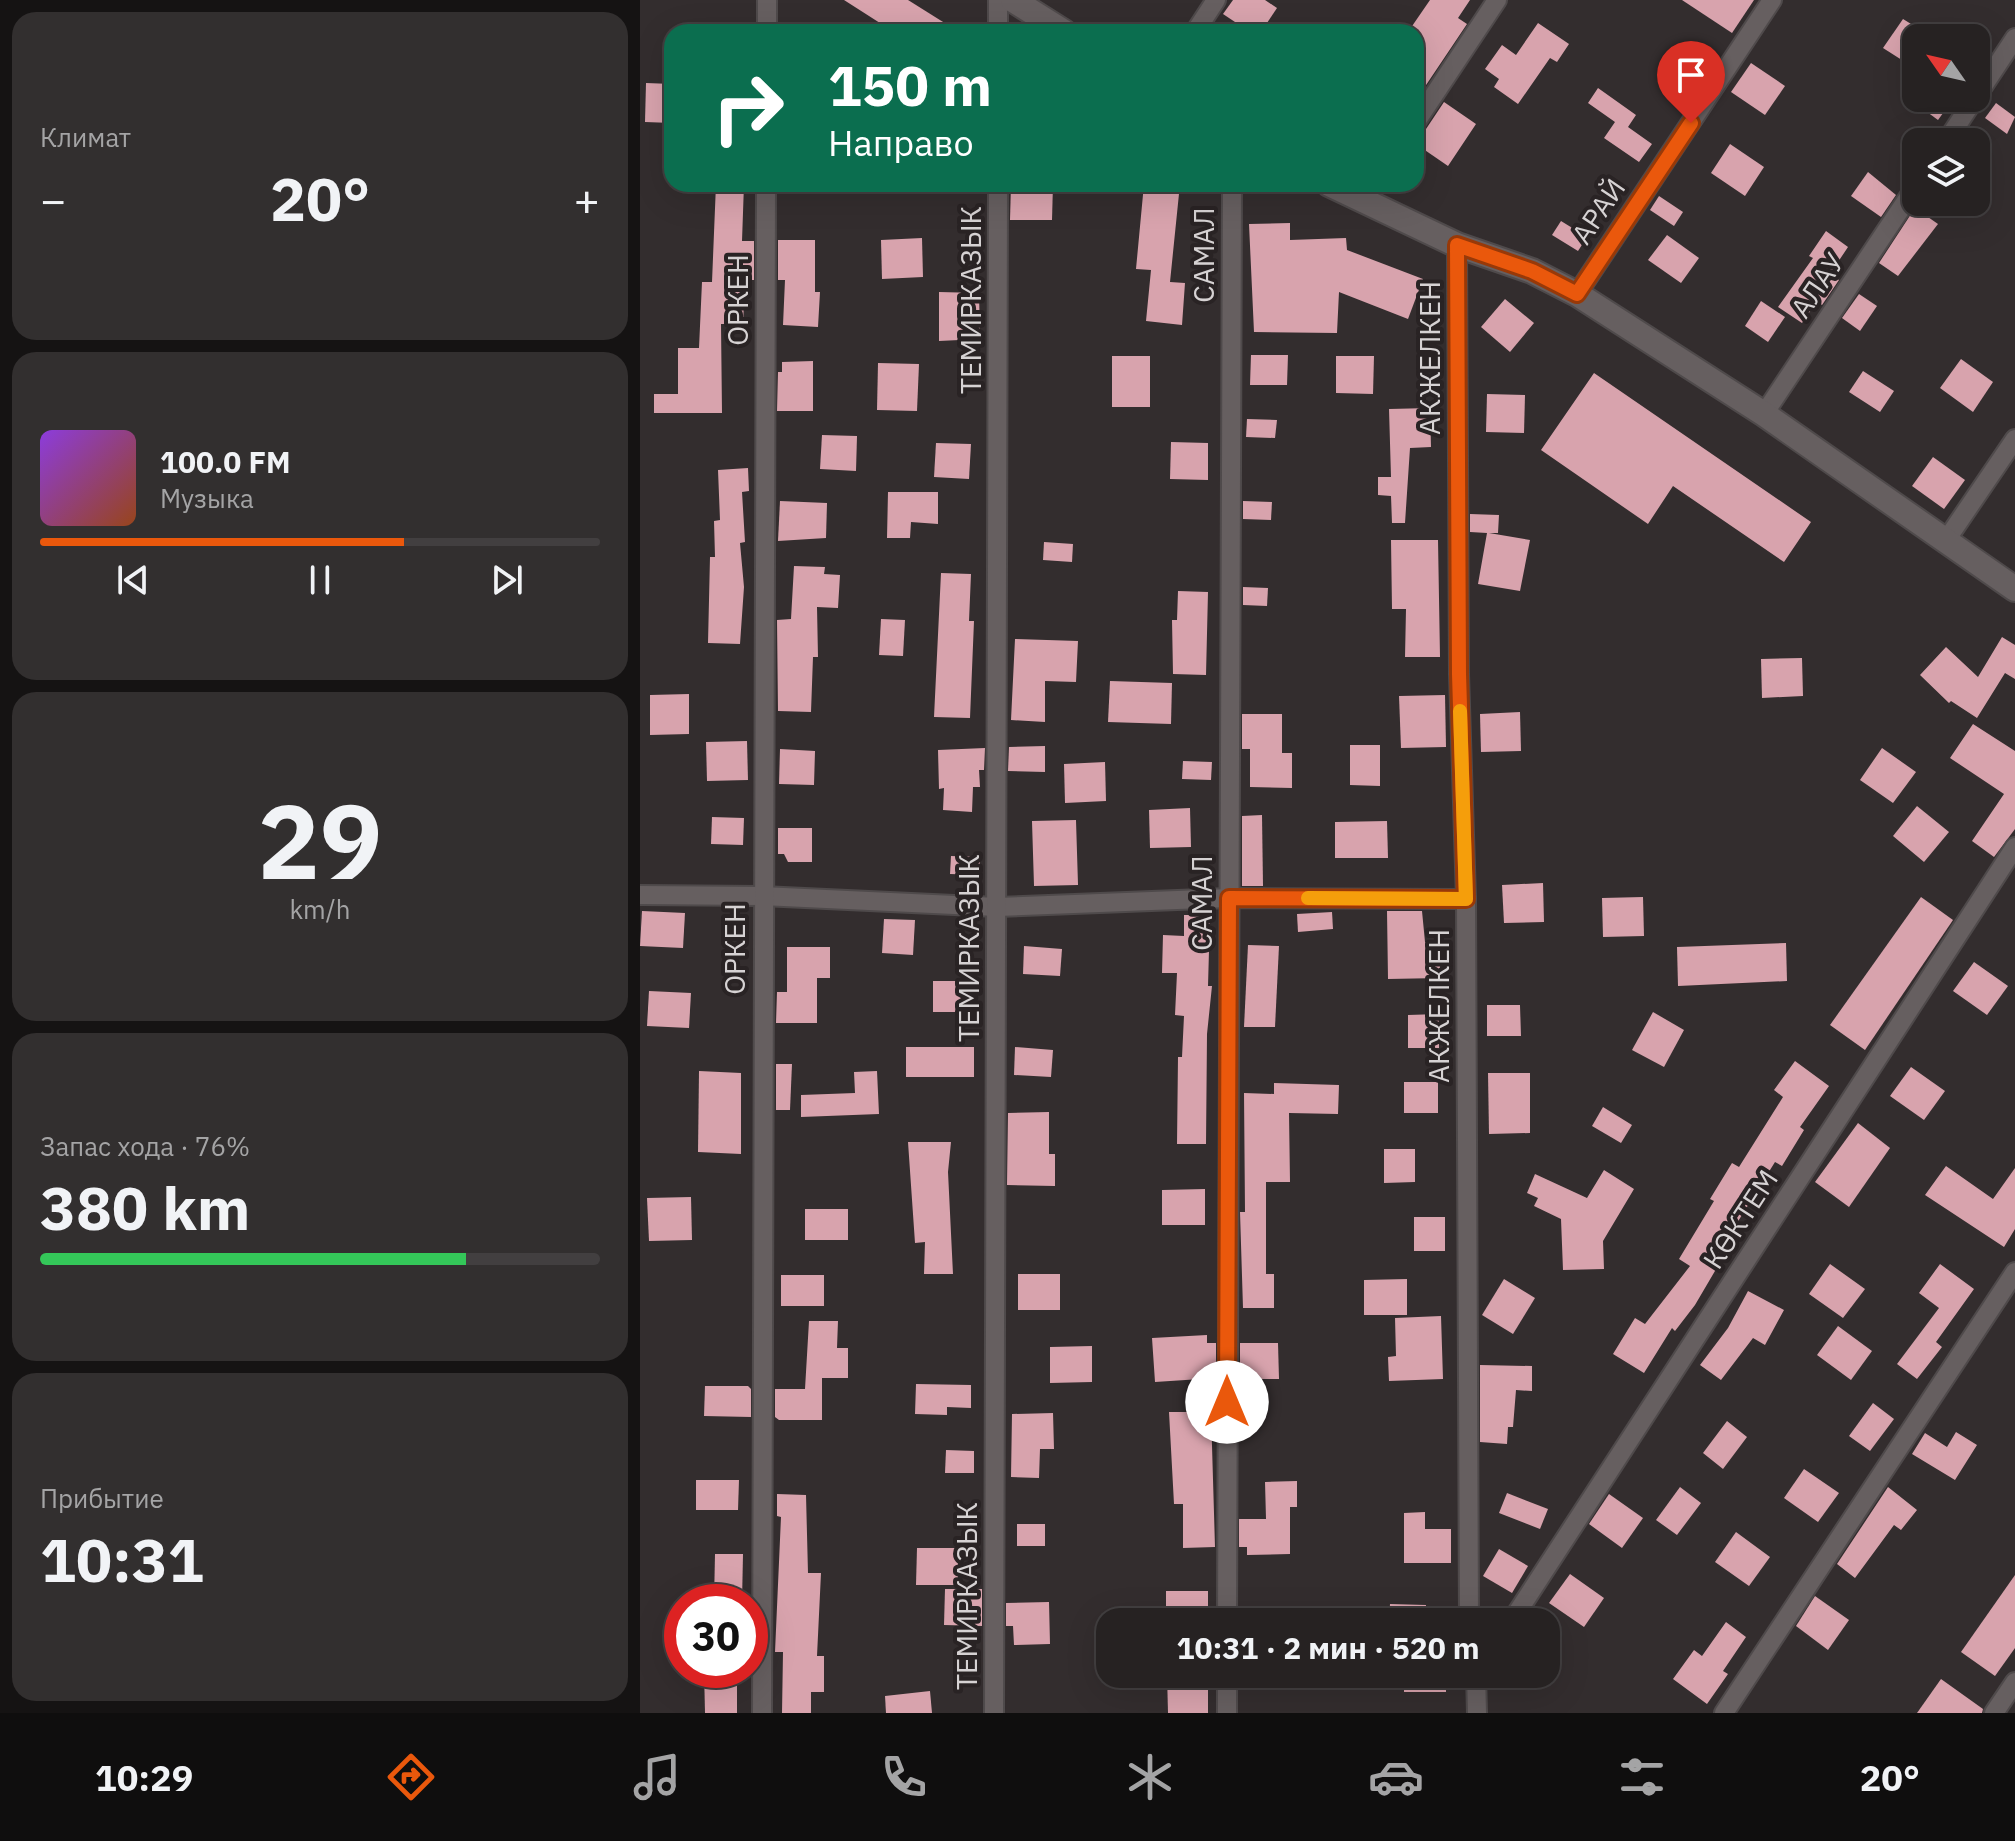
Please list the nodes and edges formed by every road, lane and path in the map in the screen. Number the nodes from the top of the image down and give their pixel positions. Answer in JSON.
{"nodes":[{"id":1,"x":767,"y":0,"type":"edge"},
{"id":2,"x":998,"y":0,"type":"edge"},
{"id":3,"x":1013,"y":0,"type":"edge"},
{"id":4,"x":1216,"y":0,"type":"edge"},
{"id":5,"x":1497,"y":0,"type":"edge"},
{"id":6,"x":1772,"y":0,"type":"edge"},
{"id":7,"x":767,"y":24,"type":"edge"},
{"id":8,"x":998,"y":24,"type":"edge"},
{"id":9,"x":1051,"y":24,"type":"edge"},
{"id":10,"x":1200,"y":24,"type":"edge"},
{"id":11,"x":2015,"y":38,"type":"edge"},
{"id":12,"x":1990,"y":76,"type":"edge"},
{"id":13,"x":1424,"y":110,"type":"edge"},
{"id":14,"x":766,"y":192,"type":"edge"},
{"id":15,"x":998,"y":192,"type":"edge"},
{"id":16,"x":1232,"y":192,"type":"edge"},
{"id":17,"x":1369,"y":192,"type":"edge"},
{"id":18,"x":1902,"y":207,"type":"edge"},
{"id":19,"x":1457,"y":245,"type":"junction"},
{"id":20,"x":1577,"y":294,"type":"junction"},
{"id":21,"x":1764,"y":414,"type":"junction"},
{"id":22,"x":2015,"y":439,"type":"edge"},
{"id":23,"x":1947,"y":539,"type":"junction"},
{"id":24,"x":2015,"y":589,"type":"edge"},
{"id":25,"x":2015,"y":847,"type":"edge"},
{"id":26,"x":640,"y":895,"type":"edge"},
{"id":27,"x":762,"y":896,"type":"junction"},
{"id":28,"x":1229,"y":898,"type":"junction"},
{"id":29,"x":1466,"y":899,"type":"junction"},
{"id":30,"x":997,"y":907,"type":"junction"},
{"id":31,"x":2015,"y":1272,"type":"edge"},
{"id":32,"x":1227,"y":1608,"type":"edge"},
{"id":33,"x":1469,"y":1608,"type":"edge"},
{"id":34,"x":1520,"y":1608,"type":"edge"},
{"id":35,"x":2015,"y":1682,"type":"edge"},
{"id":36,"x":1227,"y":1688,"type":"edge"},
{"id":37,"x":1477,"y":1688,"type":"edge"},
{"id":38,"x":762,"y":1713,"type":"edge"},
{"id":39,"x":994,"y":1713,"type":"edge"},
{"id":40,"x":1227,"y":1713,"type":"edge"},
{"id":41,"x":1477,"y":1713,"type":"edge"},
{"id":42,"x":1724,"y":1713,"type":"edge"},
{"id":43,"x":1994,"y":1713,"type":"edge"}],
"edges":[{"from":1,"to":7,"type":"street"},
{"from":2,"to":8,"type":"street"},
{"from":3,"to":9,"type":"street"},
{"from":4,"to":10,"type":"street"},
{"from":5,"to":13,"type":"street"},
{"from":6,"to":20,"type":"street","name":"АРАЙ"},
{"from":11,"to":12,"type":"street"},
{"from":14,"to":27,"type":"street","name":"ОРКЕН"},
{"from":15,"to":30,"type":"street","name":"ТЕМИРКАЗЫК"},
{"from":16,"to":28,"type":"street","name":"САМАЛ"},
{"from":17,"to":19,"type":"street"},
{"from":18,"to":21,"type":"street","name":"АЛАУ"},
{"from":19,"to":20,"type":"street"},
{"from":19,"to":29,"type":"street","name":"АКЖЕЛКЕН"},
{"from":20,"to":21,"type":"street"},
{"from":21,"to":23,"type":"street"},
{"from":22,"to":23,"type":"street"},
{"from":23,"to":24,"type":"street"},
{"from":25,"to":34,"type":"street","name":"КӨКТЕМ"},
{"from":26,"to":27,"type":"street"},
{"from":27,"to":30,"type":"street"},
{"from":27,"to":38,"type":"street","name":"ОРКЕН"},
{"from":28,"to":29,"type":"street"},
{"from":28,"to":30,"type":"street"},
{"from":28,"to":32,"type":"street","name":"САМАЛ"},
{"from":29,"to":33,"type":"street","name":"АКЖЕЛКЕН"},
{"from":30,"to":39,"type":"street","name":"ТЕМИРКАЗЫК"},
{"from":31,"to":42,"type":"street"},
{"from":35,"to":43,"type":"street"},
{"from":36,"to":40,"type":"street"},
{"from":37,"to":41,"type":"street"}]}
